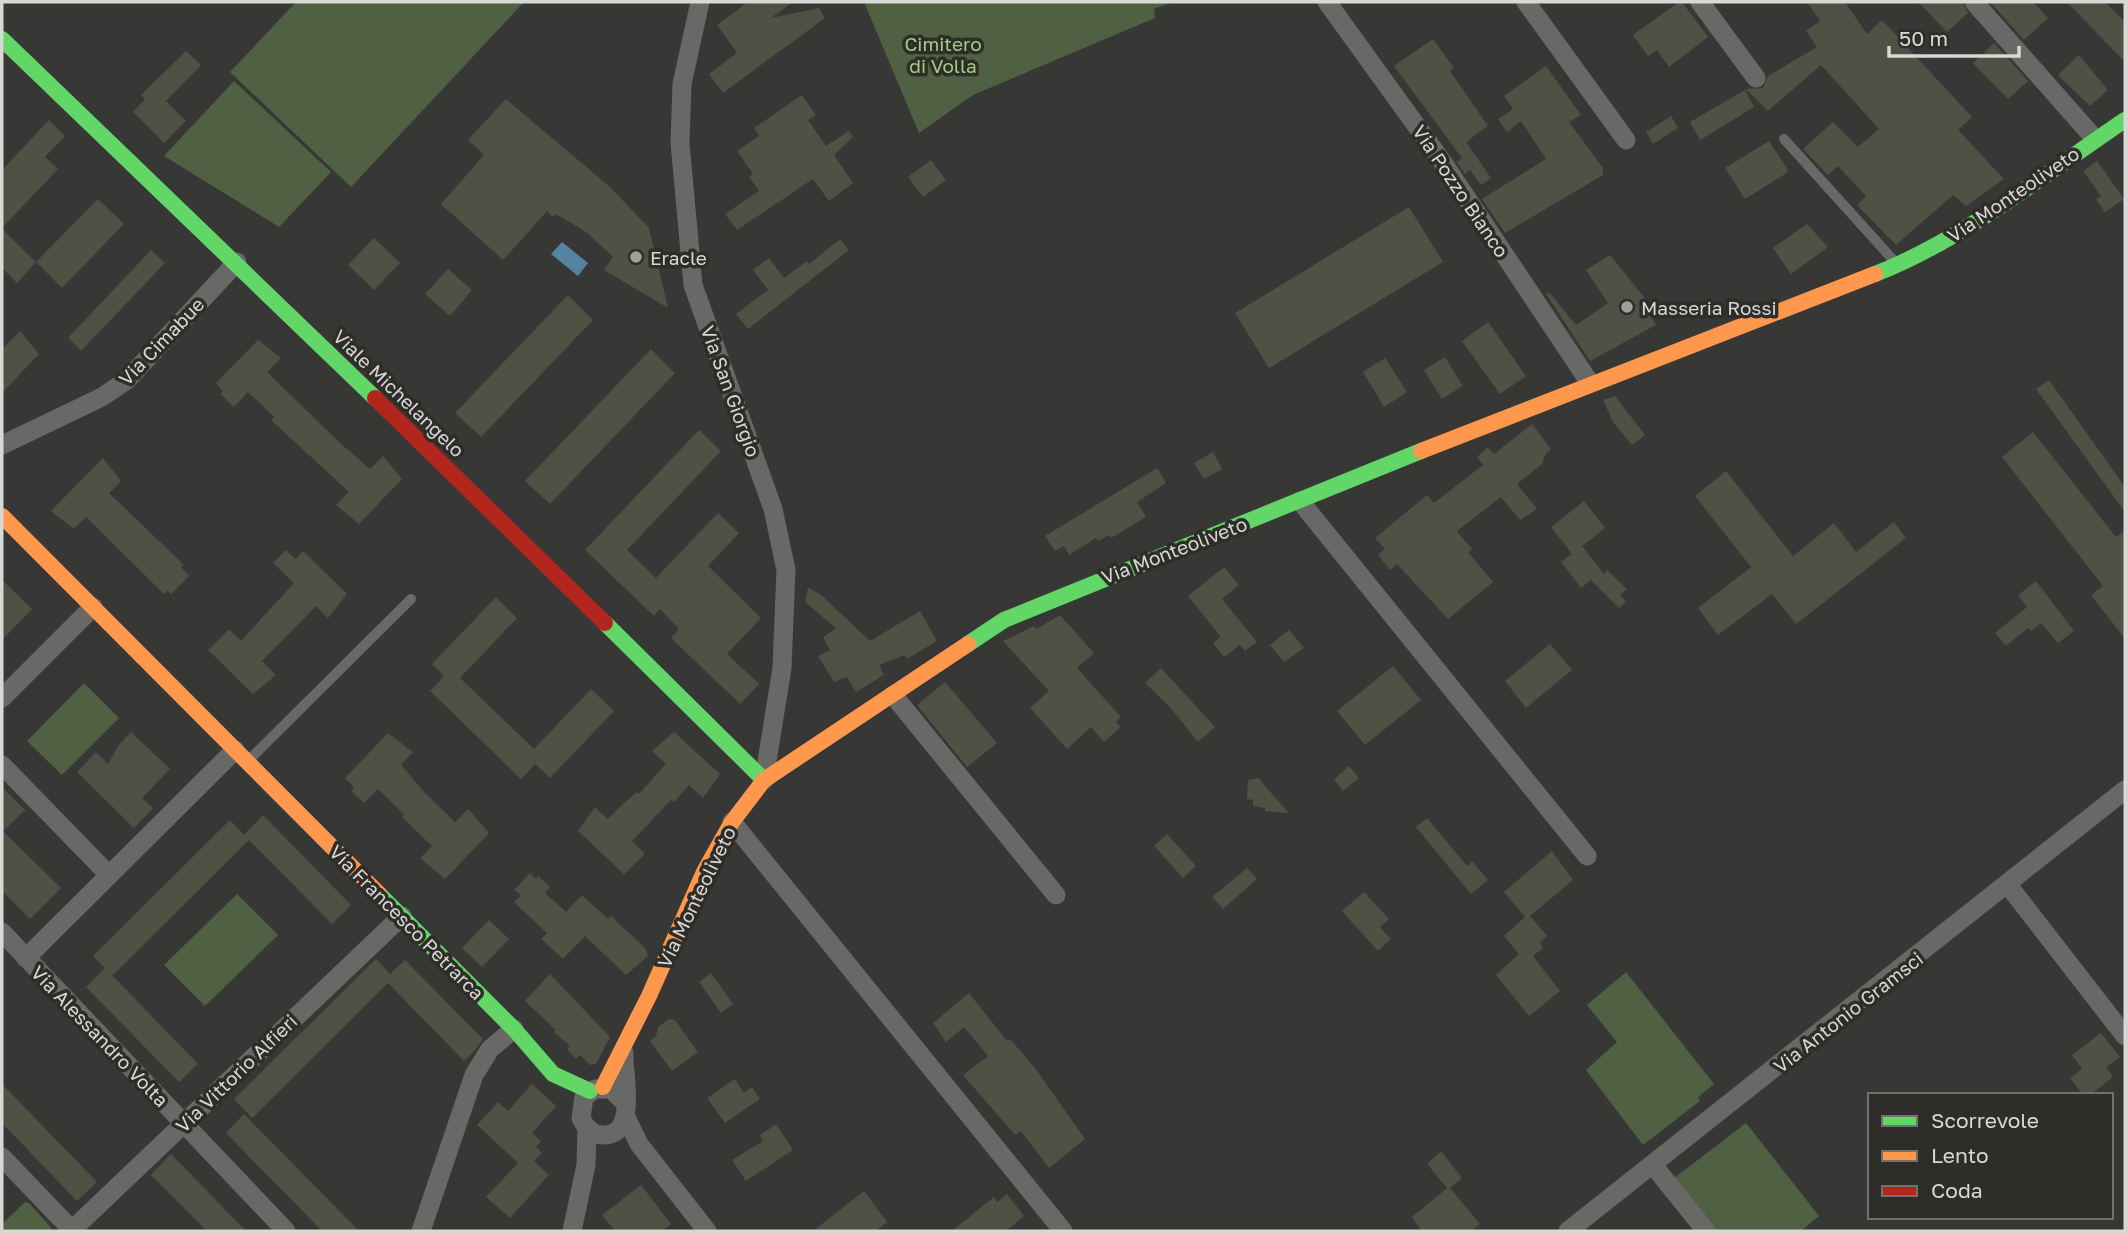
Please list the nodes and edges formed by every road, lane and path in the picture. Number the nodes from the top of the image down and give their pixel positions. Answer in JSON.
{"nodes":[{"id":1,"x":700,"y":2,"type":"edge"},
{"id":2,"x":1327,"y":2,"type":"edge"},
{"id":3,"x":1526,"y":2,"type":"edge"},
{"id":4,"x":1700,"y":2,"type":"edge"},
{"id":5,"x":1974,"y":2,"type":"edge"},
{"id":6,"x":2,"y":39,"type":"edge"},
{"id":7,"x":1756,"y":78,"type":"dead end"},
{"id":8,"x":2125,"y":120,"type":"edge"},
{"id":9,"x":1784,"y":139,"type":"dead end"},
{"id":10,"x":2095,"y":139,"type":"junction"},
{"id":11,"x":1626,"y":140,"type":"dead end"},
{"id":12,"x":237,"y":262,"type":"junction"},
{"id":13,"x":1898,"y":265,"type":"junction"},
{"id":14,"x":1590,"y":383,"type":"junction"},
{"id":15,"x":2,"y":445,"type":"edge"},
{"id":16,"x":1300,"y":501,"type":"junction"},
{"id":17,"x":2,"y":516,"type":"edge"},
{"id":18,"x":411,"y":599,"type":"dead end"},
{"id":19,"x":93,"y":607,"type":"junction"},
{"id":20,"x":892,"y":695,"type":"junction"},
{"id":21,"x":2,"y":698,"type":"edge"},
{"id":22,"x":241,"y":756,"type":"junction"},
{"id":23,"x":2,"y":765,"type":"edge"},
{"id":24,"x":764,"y":780,"type":"junction"},
{"id":25,"x":2125,"y":790,"type":"edge"},
{"id":26,"x":732,"y":822,"type":"junction"},
{"id":27,"x":1587,"y":856,"type":"dead end"},
{"id":28,"x":109,"y":875,"type":"junction"},
{"id":29,"x":2008,"y":886,"type":"junction"},
{"id":30,"x":1056,"y":895,"type":"dead end"},
{"id":31,"x":402,"y":916,"type":"junction"},
{"id":32,"x":2,"y":932,"type":"edge"},
{"id":33,"x":26,"y":958,"type":"junction"},
{"id":34,"x":514,"y":1028,"type":"junction"},
{"id":35,"x":2125,"y":1036,"type":"edge"},
{"id":36,"x":624,"y":1049,"type":"junction"},
{"id":37,"x":565,"y":1082,"type":"joint"},
{"id":38,"x":591,"y":1094,"type":"junction"},
{"id":39,"x":626,"y":1110,"type":"junction"},
{"id":40,"x":183,"y":1123,"type":"junction"},
{"id":41,"x":600,"y":1132,"type":"junction"},
{"id":42,"x":639,"y":1144,"type":"junction"},
{"id":43,"x":2,"y":1157,"type":"edge"},
{"id":44,"x":1653,"y":1165,"type":"junction"},
{"id":45,"x":72,"y":1231,"type":"edge"},
{"id":46,"x":286,"y":1231,"type":"edge"},
{"id":47,"x":421,"y":1231,"type":"edge"},
{"id":48,"x":572,"y":1231,"type":"edge"},
{"id":49,"x":706,"y":1231,"type":"edge"},
{"id":50,"x":1063,"y":1231,"type":"edge"},
{"id":51,"x":1568,"y":1231,"type":"edge"},
{"id":52,"x":1706,"y":1231,"type":"edge"}],
"edges":[{"from":1,"to":24,"type":"street","name":"Via San Giorgio"},
{"from":2,"to":14,"type":"street","name":"Via Pozzo Bianco"},
{"from":3,"to":11,"type":"street"},
{"from":4,"to":7,"type":"street"},
{"from":5,"to":10,"type":"street"},
{"from":6,"to":12,"type":"street","name":"Viale Michelangelo"},
{"from":8,"to":10,"type":"street","name":"Via Monteoliveto"},
{"from":9,"to":13,"type":"lane"},
{"from":10,"to":13,"type":"street","name":"Via Monteoliveto"},
{"from":12,"to":15,"type":"street","name":"Via Cimabue"},
{"from":12,"to":24,"type":"street","name":"Viale Michelangelo"},
{"from":13,"to":14,"type":"street","name":"Via Monteoliveto"},
{"from":14,"to":16,"type":"street","name":"Via Monteoliveto"},
{"from":16,"to":20,"type":"street","name":"Via Monteoliveto"},
{"from":16,"to":27,"type":"street"},
{"from":17,"to":19,"type":"street","name":"Via Francesco Petrarca"},
{"from":18,"to":22,"type":"lane"},
{"from":19,"to":21,"type":"street"},
{"from":19,"to":22,"type":"street","name":"Via Francesco Petrarca"},
{"from":20,"to":24,"type":"street","name":"Via Monteoliveto"},
{"from":20,"to":30,"type":"street"},
{"from":22,"to":28,"type":"street"},
{"from":22,"to":31,"type":"street","name":"Via Francesco Petrarca"},
{"from":23,"to":28,"type":"street"},
{"from":24,"to":26,"type":"street","name":"Via Monteoliveto"},
{"from":25,"to":29,"type":"street","name":"Via Antonio Gramsci"},
{"from":26,"to":36,"type":"street","name":"Via Monteoliveto"},
{"from":26,"to":50,"type":"street"},
{"from":28,"to":33,"type":"street"},
{"from":29,"to":35,"type":"street"},
{"from":29,"to":44,"type":"street","name":"Via Antonio Gramsci"},
{"from":31,"to":34,"type":"street","name":"Via Francesco Petrarca"},
{"from":31,"to":40,"type":"street","name":"Via Vittorio Alfieri"},
{"from":32,"to":33,"type":"street","name":"Via Alessandro Volta"},
{"from":33,"to":40,"type":"street","name":"Via Alessandro Volta"},
{"from":34,"to":37,"type":"street","name":"Via Francesco Petrarca"},
{"from":34,"to":47,"type":"street"},
{"from":36,"to":38,"type":"street","name":"Via Monteoliveto"},
{"from":36,"to":39,"type":"street","name":"Via Monteoliveto"},
{"from":37,"to":38,"type":"street","name":"Via Francesco Petrarca"},
{"from":38,"to":39,"type":"street"},
{"from":38,"to":41,"type":"street"},
{"from":39,"to":41,"type":"street"},
{"from":39,"to":42,"type":"street"},
{"from":40,"to":45,"type":"street","name":"Via Vittorio Alfieri"},
{"from":40,"to":46,"type":"street","name":"Via Alessandro Volta"},
{"from":41,"to":42,"type":"street"},
{"from":41,"to":48,"type":"street"},
{"from":42,"to":49,"type":"street"},
{"from":43,"to":45,"type":"street"},
{"from":44,"to":51,"type":"street","name":"Via Antonio Gramsci"},
{"from":44,"to":52,"type":"street"}]}
